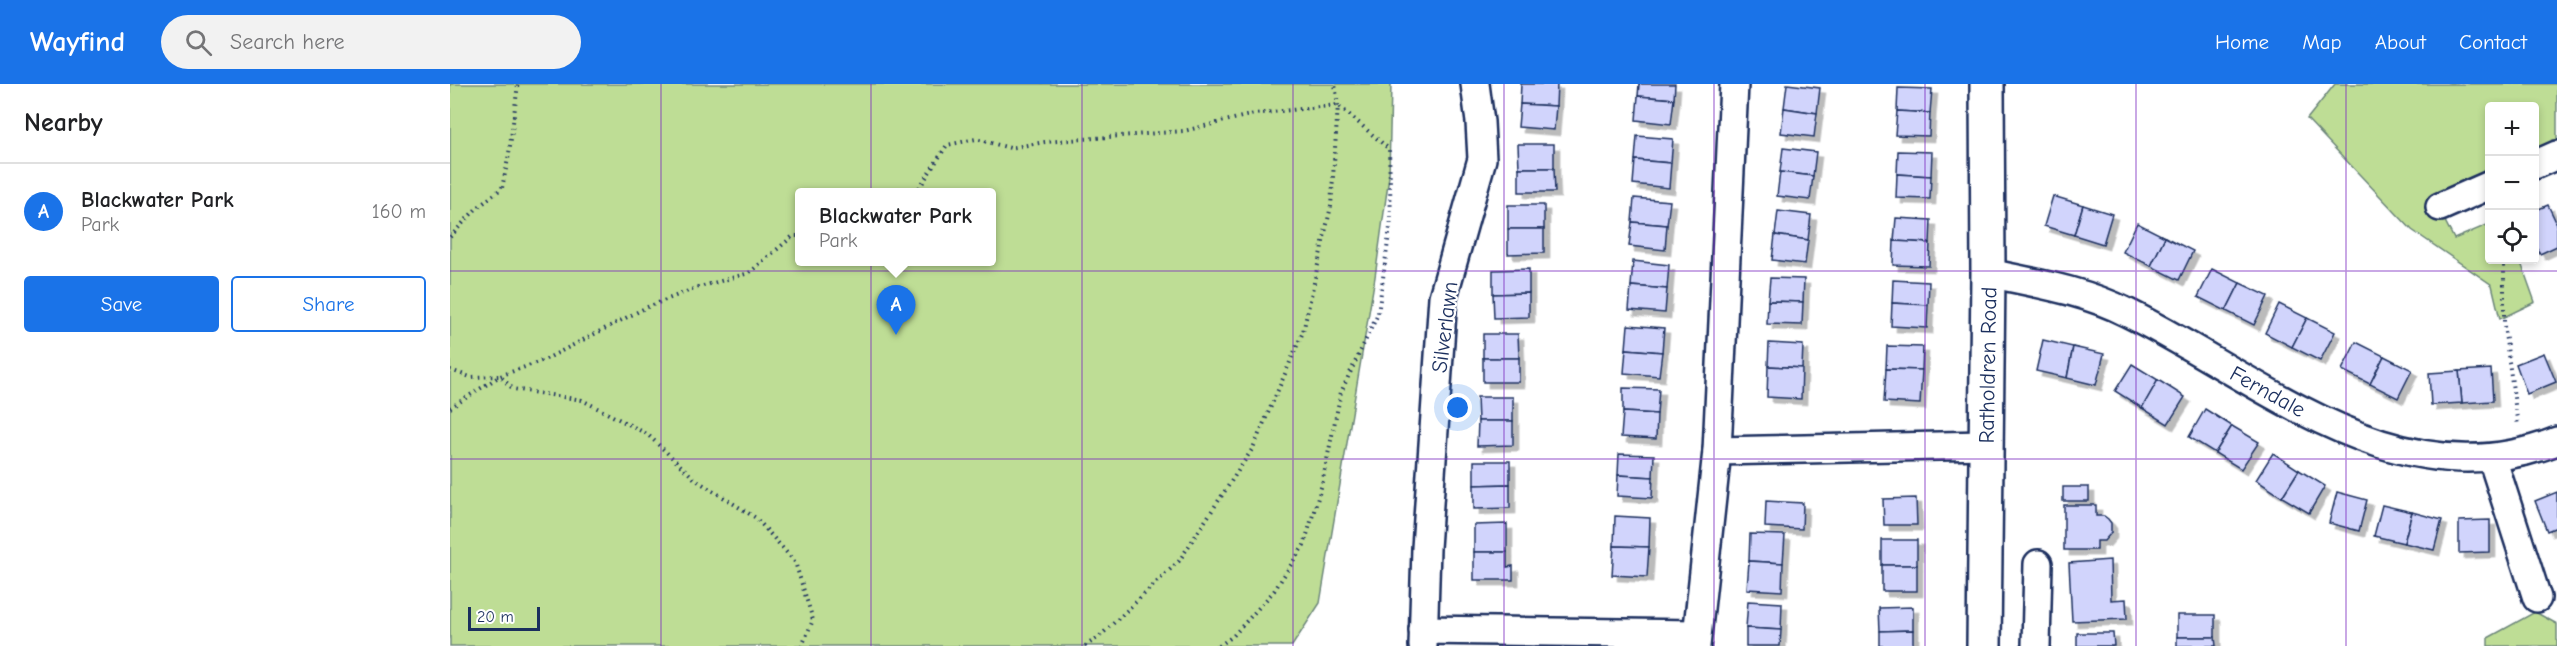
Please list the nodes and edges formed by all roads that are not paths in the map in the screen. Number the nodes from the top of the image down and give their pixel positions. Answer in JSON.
{"nodes":[{"id":1,"x":1475,"y":84,"type":"edge"},
{"id":2,"x":1734,"y":84,"type":"edge"},
{"id":3,"x":1988,"y":84,"type":"edge"},
{"id":4,"x":2557,"y":155,"type":"edge"},
{"id":5,"x":2539,"y":163,"type":"edge"},
{"id":6,"x":2485,"y":187,"type":"edge"},
{"id":7,"x":2440,"y":207,"type":"dead end"},
{"id":8,"x":1988,"y":273,"type":"junction"},
{"id":9,"x":2557,"y":441,"type":"edge"},
{"id":10,"x":1985,"y":445,"type":"junction"},
{"id":11,"x":1717,"y":451,"type":"junction"},
{"id":12,"x":2492,"y":458,"type":"junction"},
{"id":13,"x":2038,"y":564,"type":"dead end"},
{"id":14,"x":2537,"y":598,"type":"dead end"},
{"id":15,"x":1423,"y":638,"type":"edge"},
{"id":16,"x":1696,"y":640,"type":"edge"},
{"id":17,"x":1984,"y":646,"type":"edge"},
{"id":18,"x":2036,"y":646,"type":"edge"}],
"edges":[{"from":1,"to":15,"type":"street","name":"Silverlawn"},
{"from":2,"to":11,"type":"street"},
{"from":3,"to":8,"type":"street","name":"Ratholdren Road"},
{"from":4,"to":5,"type":"street"},
{"from":6,"to":7,"type":"street"},
{"from":8,"to":10,"type":"street","name":"Ratholdren Road"},
{"from":8,"to":12,"type":"street","name":"Ferndale"},
{"from":9,"to":12,"type":"street","name":"Ferndale"},
{"from":10,"to":11,"type":"street"},
{"from":10,"to":17,"type":"street","name":"Ratholdren Road"},
{"from":11,"to":16,"type":"street"},
{"from":12,"to":14,"type":"street"},
{"from":13,"to":18,"type":"street"},
{"from":15,"to":16,"type":"street"}]}
